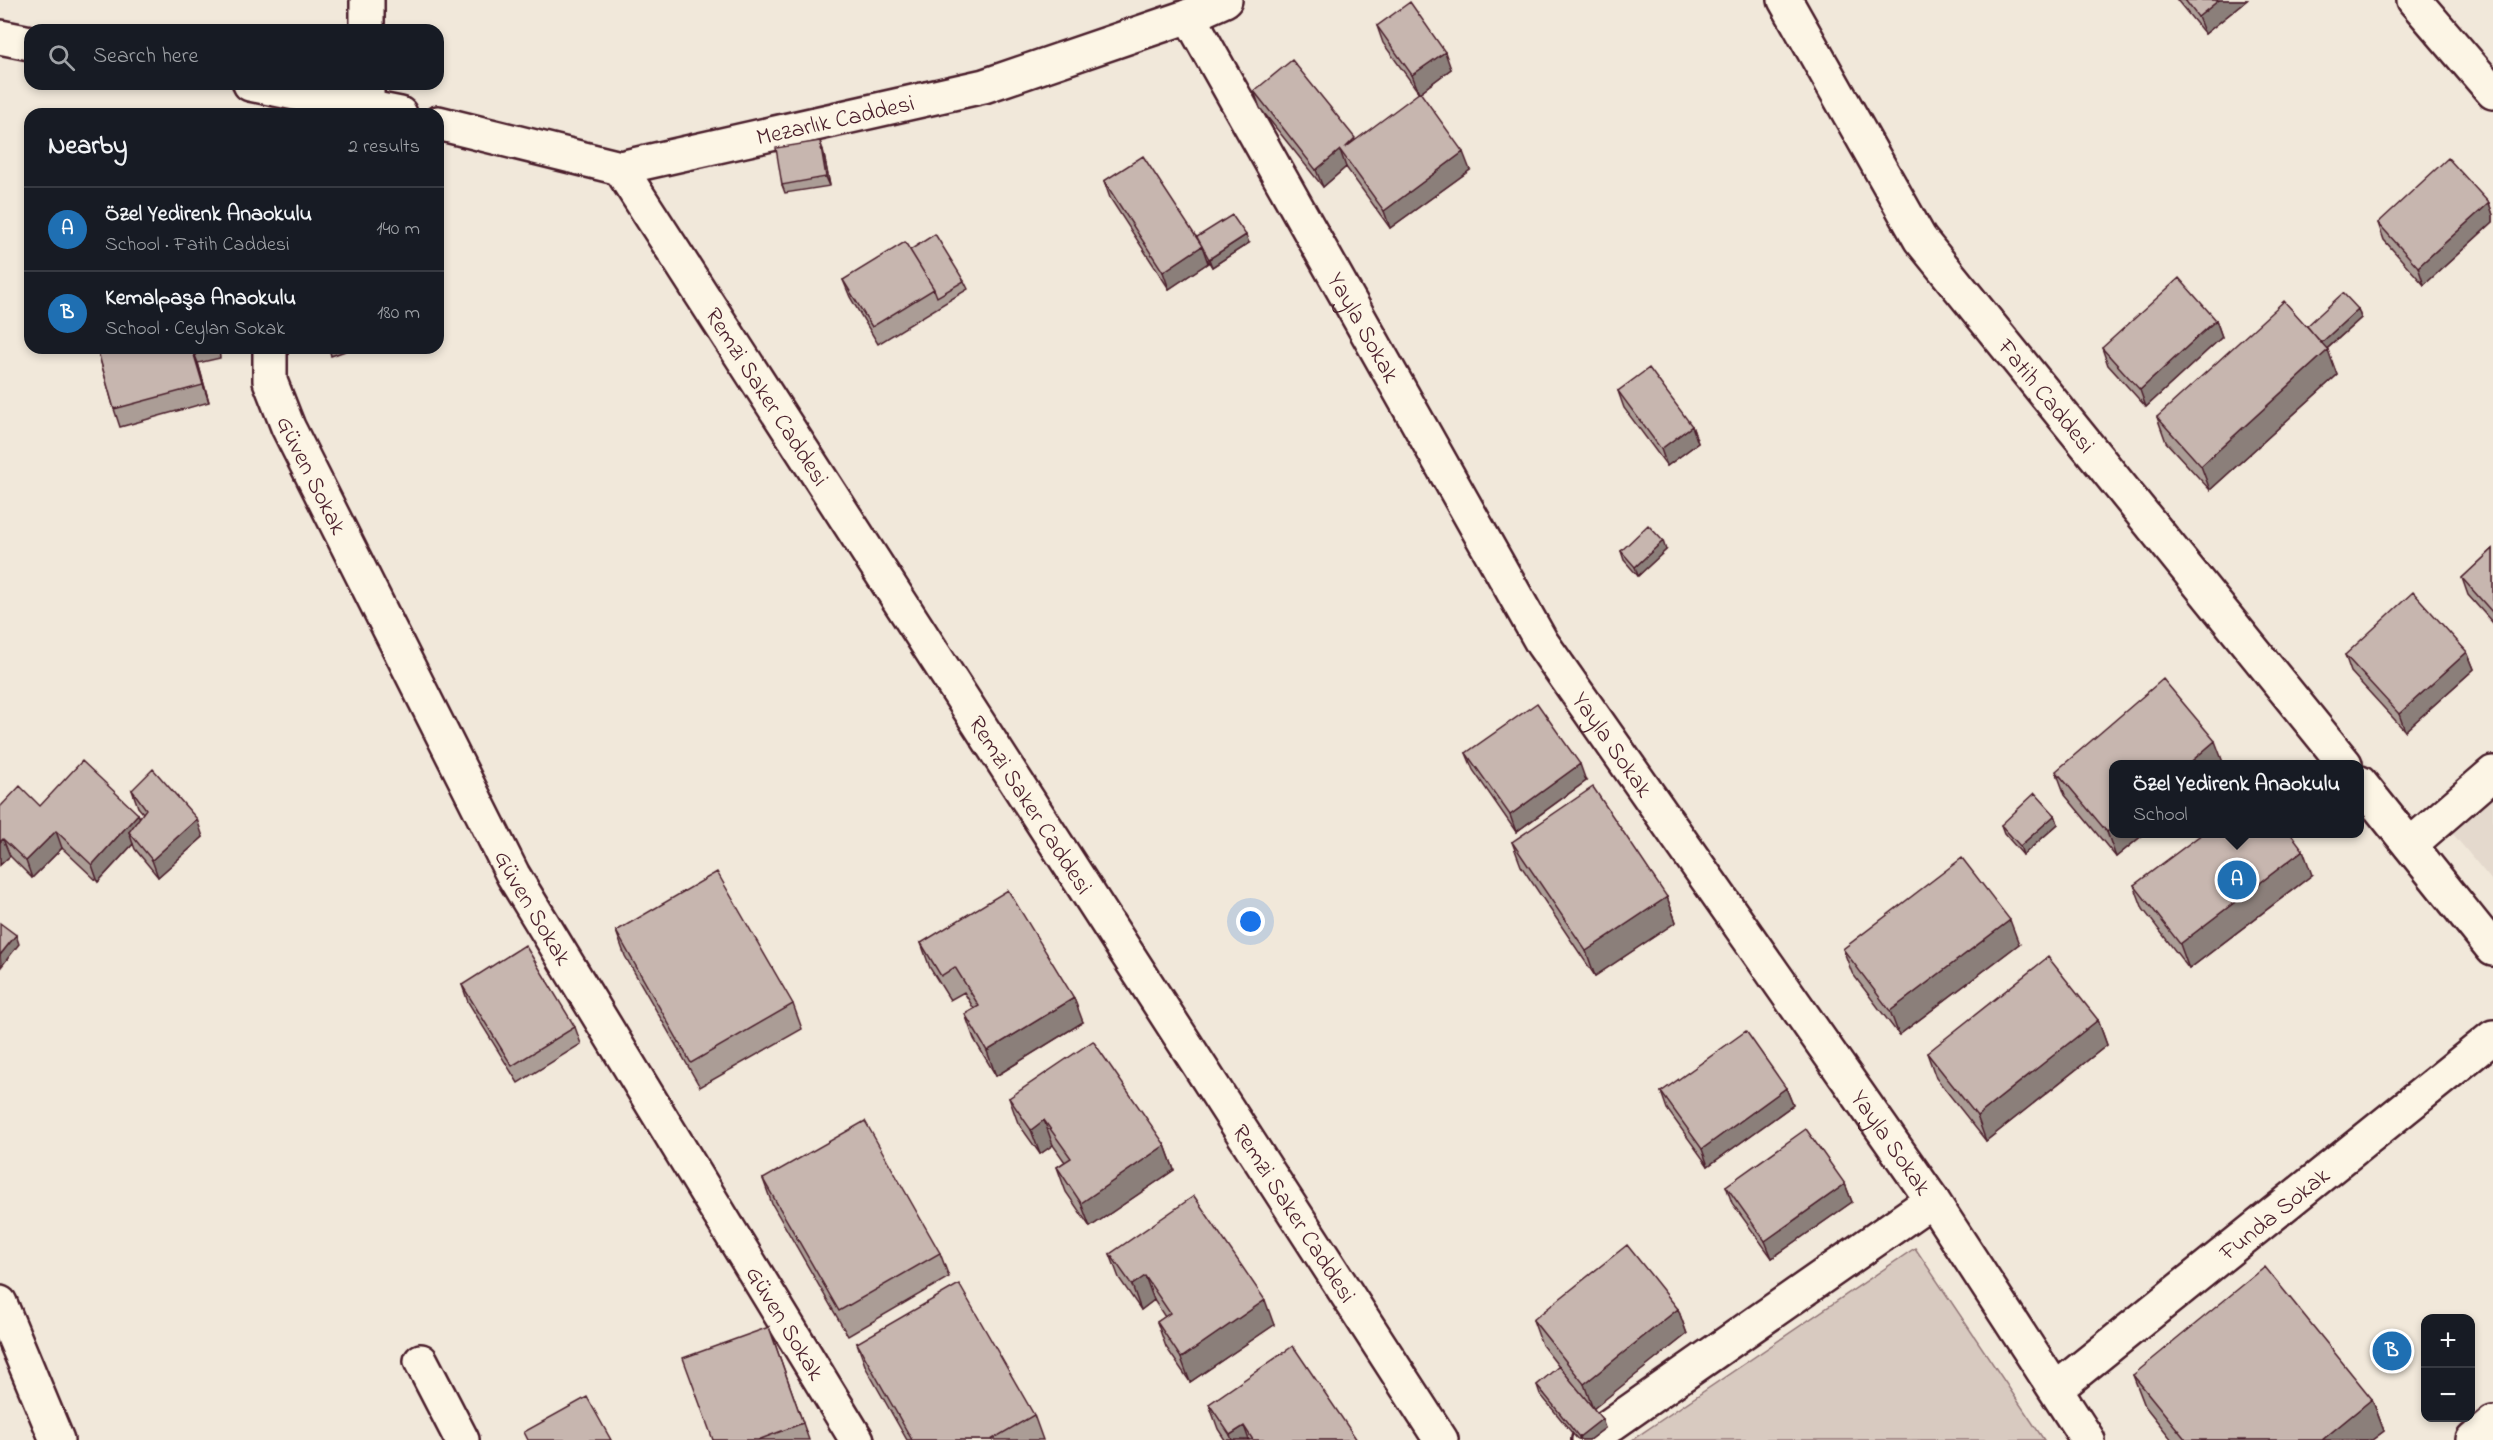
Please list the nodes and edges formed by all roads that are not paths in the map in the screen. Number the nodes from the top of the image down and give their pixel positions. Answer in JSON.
{"nodes":[{"id":1,"x":367,"y":0,"type":"edge"},
{"id":2,"x":1225,"y":0,"type":"edge"},
{"id":3,"x":1785,"y":0,"type":"edge"},
{"id":4,"x":2414,"y":0,"type":"edge"},
{"id":5,"x":1189,"y":16,"type":"junction"},
{"id":6,"x":367,"y":24,"type":"edge"},
{"id":7,"x":0,"y":37,"type":"edge"},
{"id":8,"x":24,"y":42,"type":"edge"},
{"id":9,"x":291,"y":90,"type":"edge"},
{"id":10,"x":2493,"y":92,"type":"edge"},
{"id":11,"x":366,"y":101,"type":"edge"},
{"id":12,"x":384,"y":108,"type":"edge"},
{"id":13,"x":444,"y":124,"type":"edge"},
{"id":14,"x":620,"y":168,"type":"junction"},
{"id":15,"x":270,"y":354,"type":"edge"},
{"id":16,"x":2341,"y":760,"type":"edge"},
{"id":17,"x":2493,"y":773,"type":"edge"},
{"id":18,"x":2364,"y":788,"type":"edge"},
{"id":19,"x":2410,"y":845,"type":"junction"},
{"id":20,"x":2493,"y":949,"type":"edge"},
{"id":21,"x":2493,"y":1038,"type":"edge"},
{"id":22,"x":1932,"y":1200,"type":"junction"},
{"id":23,"x":0,"y":1304,"type":"edge"},
{"id":24,"x":421,"y":1361,"type":"dead end"},
{"id":25,"x":2056,"y":1389,"type":"junction"},
{"id":26,"x":2493,"y":1423,"type":"edge"},
{"id":27,"x":57,"y":1440,"type":"edge"},
{"id":28,"x":462,"y":1440,"type":"edge"},
{"id":29,"x":857,"y":1440,"type":"edge"},
{"id":30,"x":1441,"y":1440,"type":"edge"},
{"id":31,"x":1589,"y":1440,"type":"edge"},
{"id":32,"x":2088,"y":1440,"type":"edge"},
{"id":33,"x":2473,"y":1440,"type":"edge"}],
"edges":[{"from":1,"to":6,"type":"street"},
{"from":2,"to":5,"type":"street","name":"Mezarlık Caddesi"},
{"from":3,"to":16,"type":"street","name":"Fatih Caddesi"},
{"from":4,"to":10,"type":"street"},
{"from":5,"to":14,"type":"street","name":"Mezarlık Caddesi"},
{"from":5,"to":22,"type":"street","name":"Yayla Sokak"},
{"from":7,"to":8,"type":"street"},
{"from":9,"to":11,"type":"street"},
{"from":11,"to":12,"type":"street"},
{"from":13,"to":14,"type":"street","name":"Mezarlık Caddesi"},
{"from":14,"to":30,"type":"street","name":"Remzi Saker Caddesi"},
{"from":15,"to":29,"type":"street","name":"Güven Sokak"},
{"from":17,"to":19,"type":"street"},
{"from":18,"to":19,"type":"street"},
{"from":19,"to":20,"type":"street"},
{"from":21,"to":25,"type":"street","name":"Funda Sokak"},
{"from":22,"to":25,"type":"street","name":"Yayla Sokak"},
{"from":22,"to":31,"type":"street"},
{"from":23,"to":27,"type":"street"},
{"from":24,"to":28,"type":"street"},
{"from":25,"to":32,"type":"street","name":"Yayla Sokak"},
{"from":26,"to":33,"type":"street"}]}
